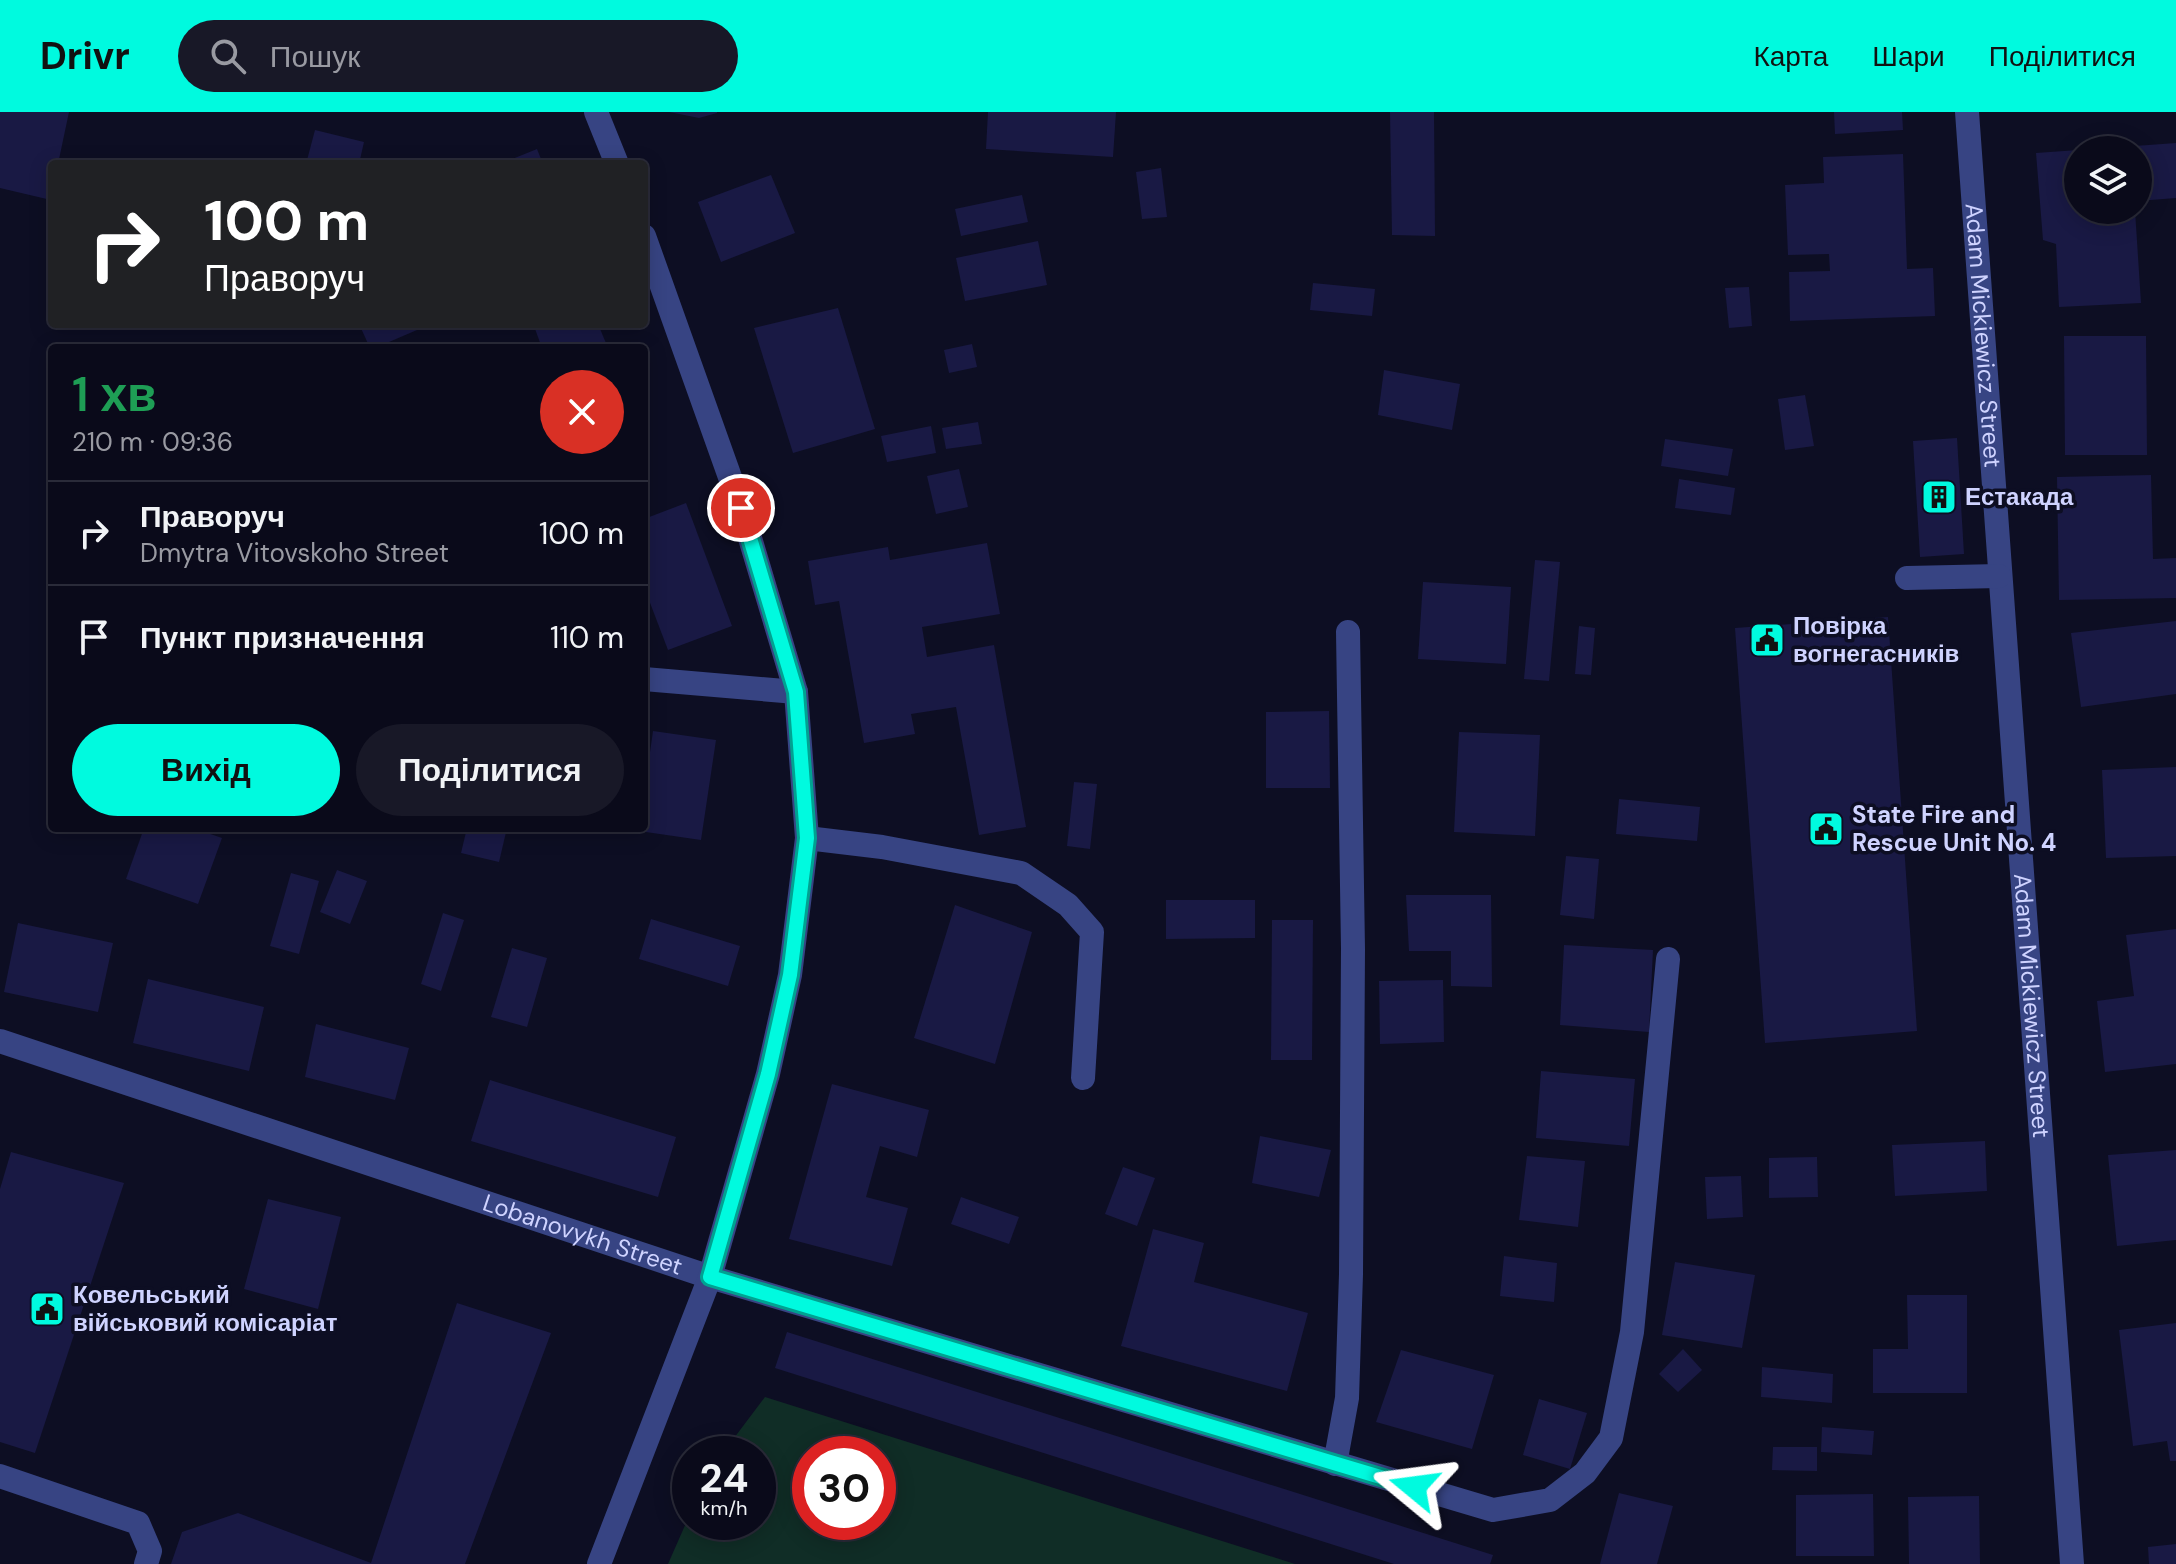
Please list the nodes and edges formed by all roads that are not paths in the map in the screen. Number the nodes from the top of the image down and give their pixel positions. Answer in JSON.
{"nodes":[{"id":1,"x":596,"y":112,"type":"edge"},
{"id":2,"x":1967,"y":112,"type":"edge"},
{"id":3,"x":615,"y":160,"type":"edge"},
{"id":4,"x":648,"y":247,"type":"edge"},
{"id":5,"x":1999,"y":576,"type":"junction"},
{"id":6,"x":1907,"y":578,"type":"dead end"},
{"id":7,"x":1348,"y":632,"type":"dead end"},
{"id":8,"x":648,"y":679,"type":"edge"},
{"id":9,"x":796,"y":692,"type":"junction"},
{"id":10,"x":807,"y":838,"type":"junction"},
{"id":11,"x":1668,"y":959,"type":"dead end"},
{"id":12,"x":0,"y":1041,"type":"edge"},
{"id":13,"x":1083,"y":1078,"type":"dead end"},
{"id":14,"x":710,"y":1277,"type":"junction"},
{"id":15,"x":1335,"y":1464,"type":"junction"},
{"id":16,"x":0,"y":1476,"type":"edge"},
{"id":17,"x":146,"y":1564,"type":"edge"},
{"id":18,"x":599,"y":1564,"type":"edge"},
{"id":19,"x":2072,"y":1564,"type":"edge"}],
"edges":[{"from":1,"to":3,"type":"street"},
{"from":2,"to":5,"type":"street","name":"Adam Mickiewicz Street"},
{"from":4,"to":9,"type":"street"},
{"from":5,"to":6,"type":"street"},
{"from":5,"to":19,"type":"street","name":"Adam Mickiewicz Street"},
{"from":7,"to":15,"type":"street"},
{"from":8,"to":9,"type":"street"},
{"from":9,"to":10,"type":"street"},
{"from":10,"to":13,"type":"street"},
{"from":10,"to":14,"type":"street"},
{"from":11,"to":15,"type":"street","name":"Lobanovykh Street"},
{"from":12,"to":14,"type":"street","name":"Lobanovykh Street"},
{"from":14,"to":15,"type":"street","name":"Lobanovykh Street"},
{"from":14,"to":18,"type":"street"},
{"from":16,"to":17,"type":"street"}]}
